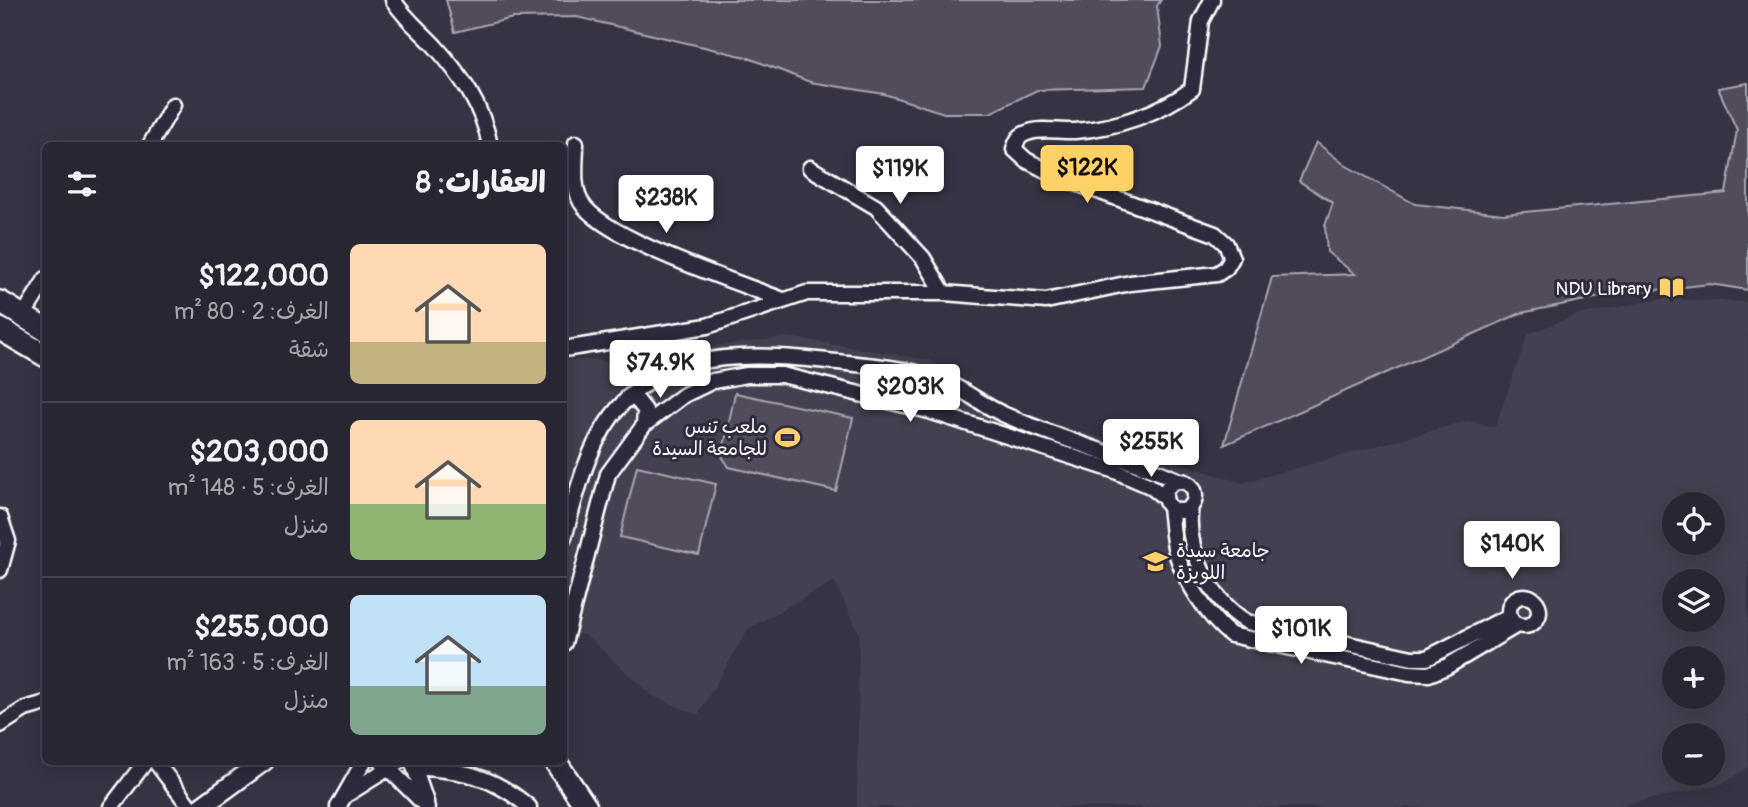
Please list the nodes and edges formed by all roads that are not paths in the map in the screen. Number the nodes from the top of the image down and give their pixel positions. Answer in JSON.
{"nodes":[{"id":1,"x":394,"y":0,"type":"edge"},
{"id":2,"x":1212,"y":0,"type":"edge"},
{"id":3,"x":173,"y":105,"type":"dead end"},
{"id":4,"x":152,"y":142,"type":"edge"},
{"id":5,"x":489,"y":142,"type":"edge"},
{"id":6,"x":576,"y":144,"type":"dead end"},
{"id":7,"x":810,"y":169,"type":"dead end"},
{"id":8,"x":42,"y":285,"type":"edge"},
{"id":9,"x":943,"y":293,"type":"junction"},
{"id":10,"x":783,"y":300,"type":"junction"},
{"id":11,"x":0,"y":302,"type":"edge"},
{"id":12,"x":23,"y":316,"type":"junction"},
{"id":13,"x":42,"y":328,"type":"edge"},
{"id":14,"x":1,"y":334,"type":"edge"},
{"id":15,"x":567,"y":349,"type":"edge"},
{"id":16,"x":42,"y":354,"type":"edge"},
{"id":17,"x":628,"y":397,"type":"junction"},
{"id":18,"x":644,"y":425,"type":"junction"},
{"id":19,"x":1178,"y":480,"type":"junction"},
{"id":20,"x":1167,"y":502,"type":"junction"},
{"id":21,"x":1191,"y":506,"type":"junction"},
{"id":22,"x":0,"y":517,"type":"edge"},
{"id":23,"x":567,"y":528,"type":"edge"},
{"id":24,"x":0,"y":570,"type":"edge"},
{"id":25,"x":567,"y":631,"type":"edge"},
{"id":26,"x":42,"y":704,"type":"edge"},
{"id":27,"x":0,"y":725,"type":"edge"},
{"id":28,"x":143,"y":765,"type":"edge"},
{"id":29,"x":158,"y":765,"type":"edge"},
{"id":30,"x":259,"y":765,"type":"edge"},
{"id":31,"x":362,"y":765,"type":"edge"},
{"id":32,"x":389,"y":765,"type":"edge"},
{"id":33,"x":391,"y":765,"type":"edge"},
{"id":34,"x":413,"y":765,"type":"edge"},
{"id":35,"x":420,"y":765,"type":"edge"},
{"id":36,"x":558,"y":765,"type":"edge"},
{"id":37,"x":342,"y":801,"type":"edge"},
{"id":38,"x":111,"y":807,"type":"edge"},
{"id":39,"x":190,"y":807,"type":"edge"},
{"id":40,"x":201,"y":807,"type":"edge"},
{"id":41,"x":529,"y":807,"type":"edge"},
{"id":42,"x":586,"y":807,"type":"edge"}],
"edges":[{"from":1,"to":5,"type":"street"},
{"from":2,"to":9,"type":"street"},
{"from":3,"to":4,"type":"street"},
{"from":6,"to":10,"type":"street"},
{"from":7,"to":9,"type":"street"},
{"from":8,"to":12,"type":"street"},
{"from":9,"to":10,"type":"street"},
{"from":10,"to":15,"type":"street"},
{"from":11,"to":12,"type":"highway"},
{"from":12,"to":13,"type":"highway"},
{"from":14,"to":16,"type":"highway"},
{"from":17,"to":18,"type":"street"},
{"from":17,"to":19,"type":"street"},
{"from":17,"to":23,"type":"street"},
{"from":18,"to":20,"type":"street"},
{"from":18,"to":25,"type":"street"},
{"from":19,"to":20,"type":"street"},
{"from":19,"to":21,"type":"street"},
{"from":20,"to":21,"type":"street"},
{"from":20,"to":21,"type":"street"},
{"from":22,"to":24,"type":"street"},
{"from":26,"to":27,"type":"street"},
{"from":28,"to":38,"type":"street"},
{"from":29,"to":39,"type":"street"},
{"from":30,"to":40,"type":"main road"},
{"from":31,"to":37,"type":"street"},
{"from":32,"to":37,"type":"street"},
{"from":33,"to":34,"type":"street"},
{"from":35,"to":41,"type":"street"},
{"from":36,"to":42,"type":"highway"}]}
